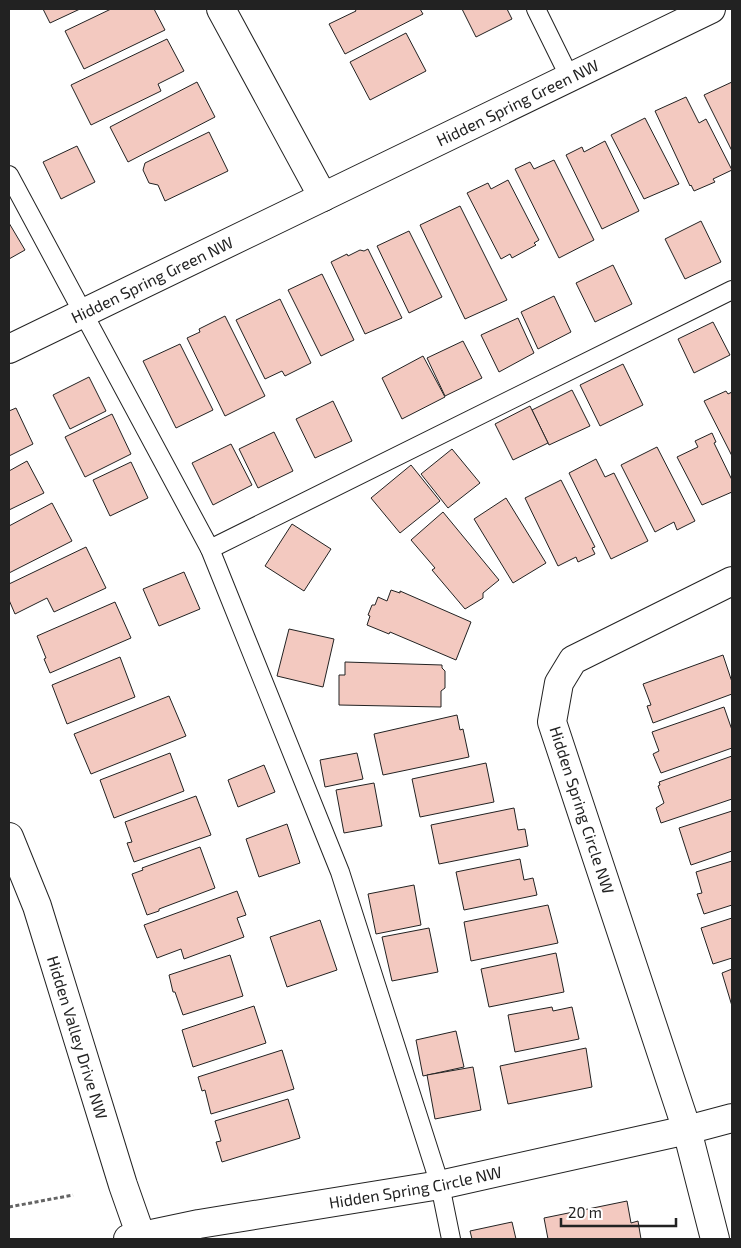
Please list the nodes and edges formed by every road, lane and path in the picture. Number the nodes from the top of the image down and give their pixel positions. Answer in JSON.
{"nodes":[{"id":1,"x":220,"y":9,"type":"edge"},
{"id":2,"x":536,"y":9,"type":"edge"},
{"id":3,"x":711,"y":9,"type":"edge"},
{"id":4,"x":570,"y":78,"type":"junction"},
{"id":5,"x":9,"y":175,"type":"edge"},
{"id":6,"x":323,"y":197,"type":"junction"},
{"id":7,"x":732,"y":290,"type":"edge"},
{"id":8,"x":84,"y":314,"type":"junction"},
{"id":9,"x":9,"y":349,"type":"edge"},
{"id":10,"x":210,"y":549,"type":"junction"},
{"id":11,"x":732,"y":581,"type":"edge"},
{"id":12,"x":9,"y":837,"type":"edge"},
{"id":13,"x":732,"y":1118,"type":"edge"},
{"id":14,"x":687,"y":1130,"type":"junction"},
{"id":15,"x":440,"y":1185,"type":"junction"},
{"id":16,"x":73,"y":1195,"type":"dead end"},
{"id":17,"x":9,"y":1207,"type":"edge"},
{"id":18,"x":137,"y":1238,"type":"edge"},
{"id":19,"x":451,"y":1239,"type":"edge"},
{"id":20,"x":715,"y":1239,"type":"edge"}],
"edges":[{"from":1,"to":6,"type":"street"},
{"from":2,"to":4,"type":"lane"},
{"from":3,"to":4,"type":"street","name":"Hidden Spring Green NW"},
{"from":4,"to":6,"type":"street","name":"Hidden Spring Green NW"},
{"from":5,"to":8,"type":"lane"},
{"from":6,"to":8,"type":"street","name":"Hidden Spring Green NW"},
{"from":7,"to":10,"type":"lane"},
{"from":8,"to":9,"type":"street","name":"Hidden Spring Green NW"},
{"from":8,"to":10,"type":"lane"},
{"from":10,"to":15,"type":"lane"},
{"from":11,"to":14,"type":"street","name":"Hidden Spring Circle NW"},
{"from":12,"to":18,"type":"street","name":"Hidden Valley Drive NW"},
{"from":13,"to":14,"type":"street","name":"Hidden Spring Circle NW"},
{"from":14,"to":15,"type":"street","name":"Hidden Spring Circle NW"},
{"from":14,"to":20,"type":"street"},
{"from":15,"to":18,"type":"street","name":"Hidden Spring Circle NW"},
{"from":15,"to":19,"type":"lane"},
{"from":16,"to":17,"type":"path"}]}
